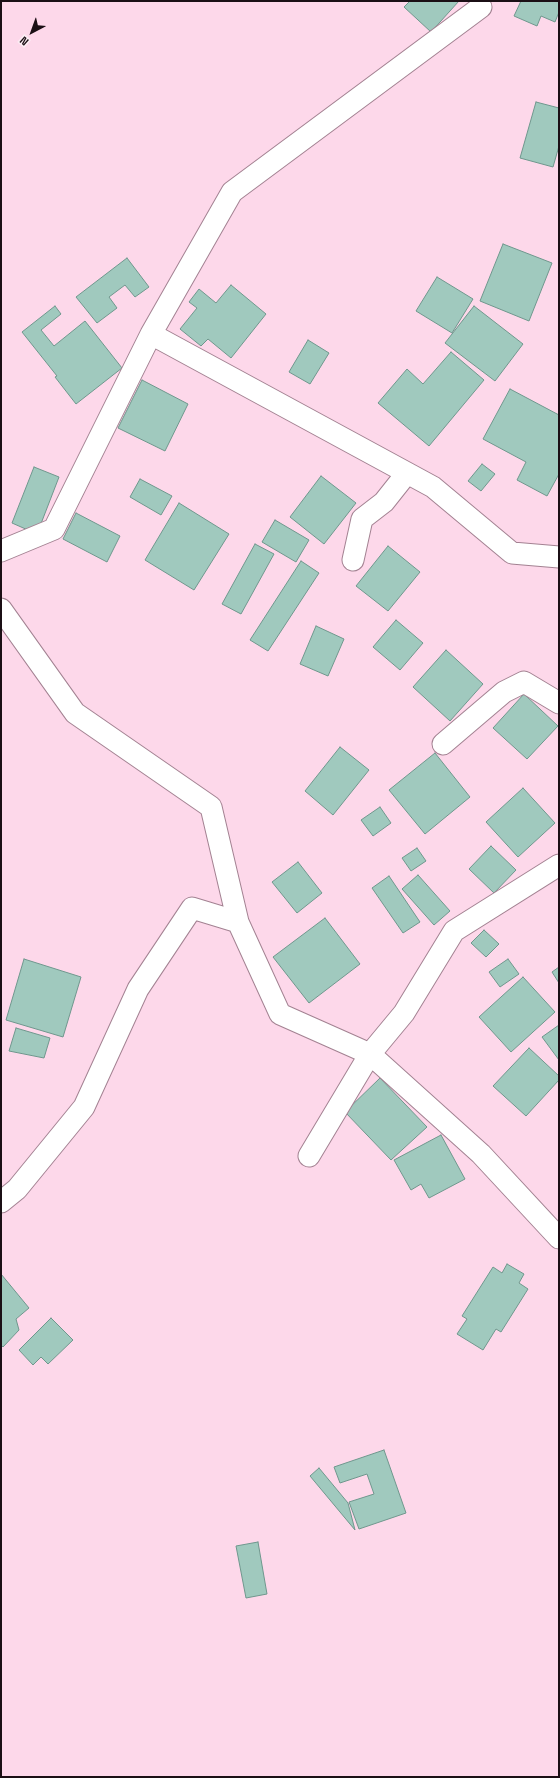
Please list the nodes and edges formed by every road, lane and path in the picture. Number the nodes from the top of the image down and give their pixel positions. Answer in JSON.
{"nodes":[{"id":1,"x":481,"y":7,"type":"dead end"},
{"id":2,"x":151,"y":334,"type":"junction"},
{"id":3,"x":407,"y":473,"type":"junction"},
{"id":4,"x":1,"y":551,"type":"edge"},
{"id":5,"x":559,"y":557,"type":"edge"},
{"id":6,"x":353,"y":560,"type":"dead end"},
{"id":7,"x":1,"y":609,"type":"edge"},
{"id":8,"x":559,"y":703,"type":"edge"},
{"id":9,"x":444,"y":744,"type":"dead end"},
{"id":10,"x":559,"y":865,"type":"edge"},
{"id":11,"x":238,"y":922,"type":"junction"},
{"id":12,"x":370,"y":1054,"type":"junction"},
{"id":13,"x":309,"y":1156,"type":"dead end"},
{"id":14,"x":1,"y":1202,"type":"edge"},
{"id":15,"x":559,"y":1238,"type":"edge"}],
"edges":[{"from":1,"to":2,"type":"street"},
{"from":2,"to":3,"type":"street"},
{"from":2,"to":4,"type":"street"},
{"from":3,"to":5,"type":"street"},
{"from":3,"to":6,"type":"street"},
{"from":7,"to":11,"type":"street"},
{"from":8,"to":9,"type":"street"},
{"from":10,"to":12,"type":"street"},
{"from":11,"to":12,"type":"street"},
{"from":11,"to":14,"type":"street"},
{"from":12,"to":13,"type":"street"},
{"from":12,"to":15,"type":"street"}]}
